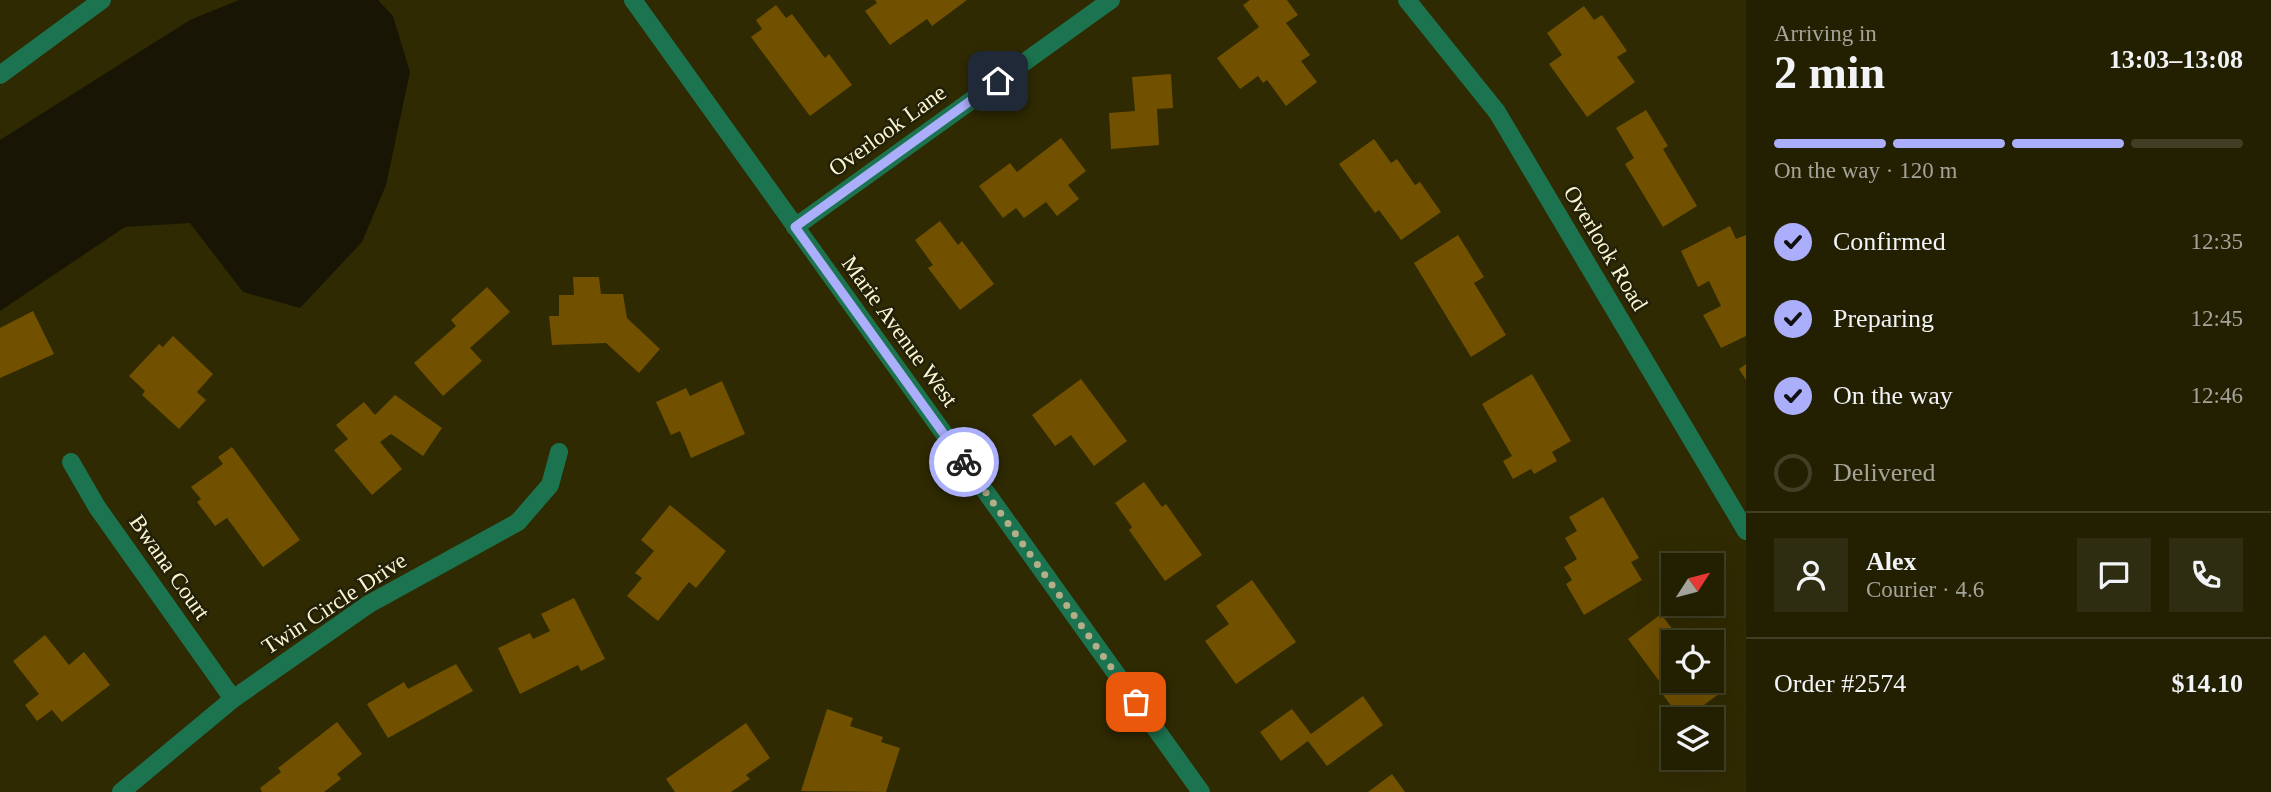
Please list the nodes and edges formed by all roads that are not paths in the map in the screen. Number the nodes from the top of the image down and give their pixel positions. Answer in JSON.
{"nodes":[{"id":1,"x":102,"y":0,"type":"edge"},
{"id":2,"x":633,"y":0,"type":"edge"},
{"id":3,"x":1111,"y":0,"type":"edge"},
{"id":4,"x":1407,"y":0,"type":"edge"},
{"id":5,"x":0,"y":75,"type":"edge"},
{"id":6,"x":795,"y":227,"type":"junction"},
{"id":7,"x":559,"y":452,"type":"dead end"},
{"id":8,"x":71,"y":462,"type":"dead end"},
{"id":9,"x":1746,"y":531,"type":"edge"},
{"id":10,"x":233,"y":699,"type":"junction"},
{"id":11,"x":121,"y":792,"type":"edge"},
{"id":12,"x":1201,"y":792,"type":"edge"}],
"edges":[{"from":1,"to":5,"type":"street"},
{"from":2,"to":6,"type":"street","name":"Marie Avenue West"},
{"from":3,"to":6,"type":"street","name":"Overlook Lane"},
{"from":4,"to":9,"type":"street","name":"Overlook Road"},
{"from":6,"to":12,"type":"street","name":"Marie Avenue West"},
{"from":7,"to":10,"type":"street","name":"Twin Circle Drive"},
{"from":8,"to":10,"type":"street","name":"Bwana Court"},
{"from":10,"to":11,"type":"street","name":"Twin Circle Drive"}]}
